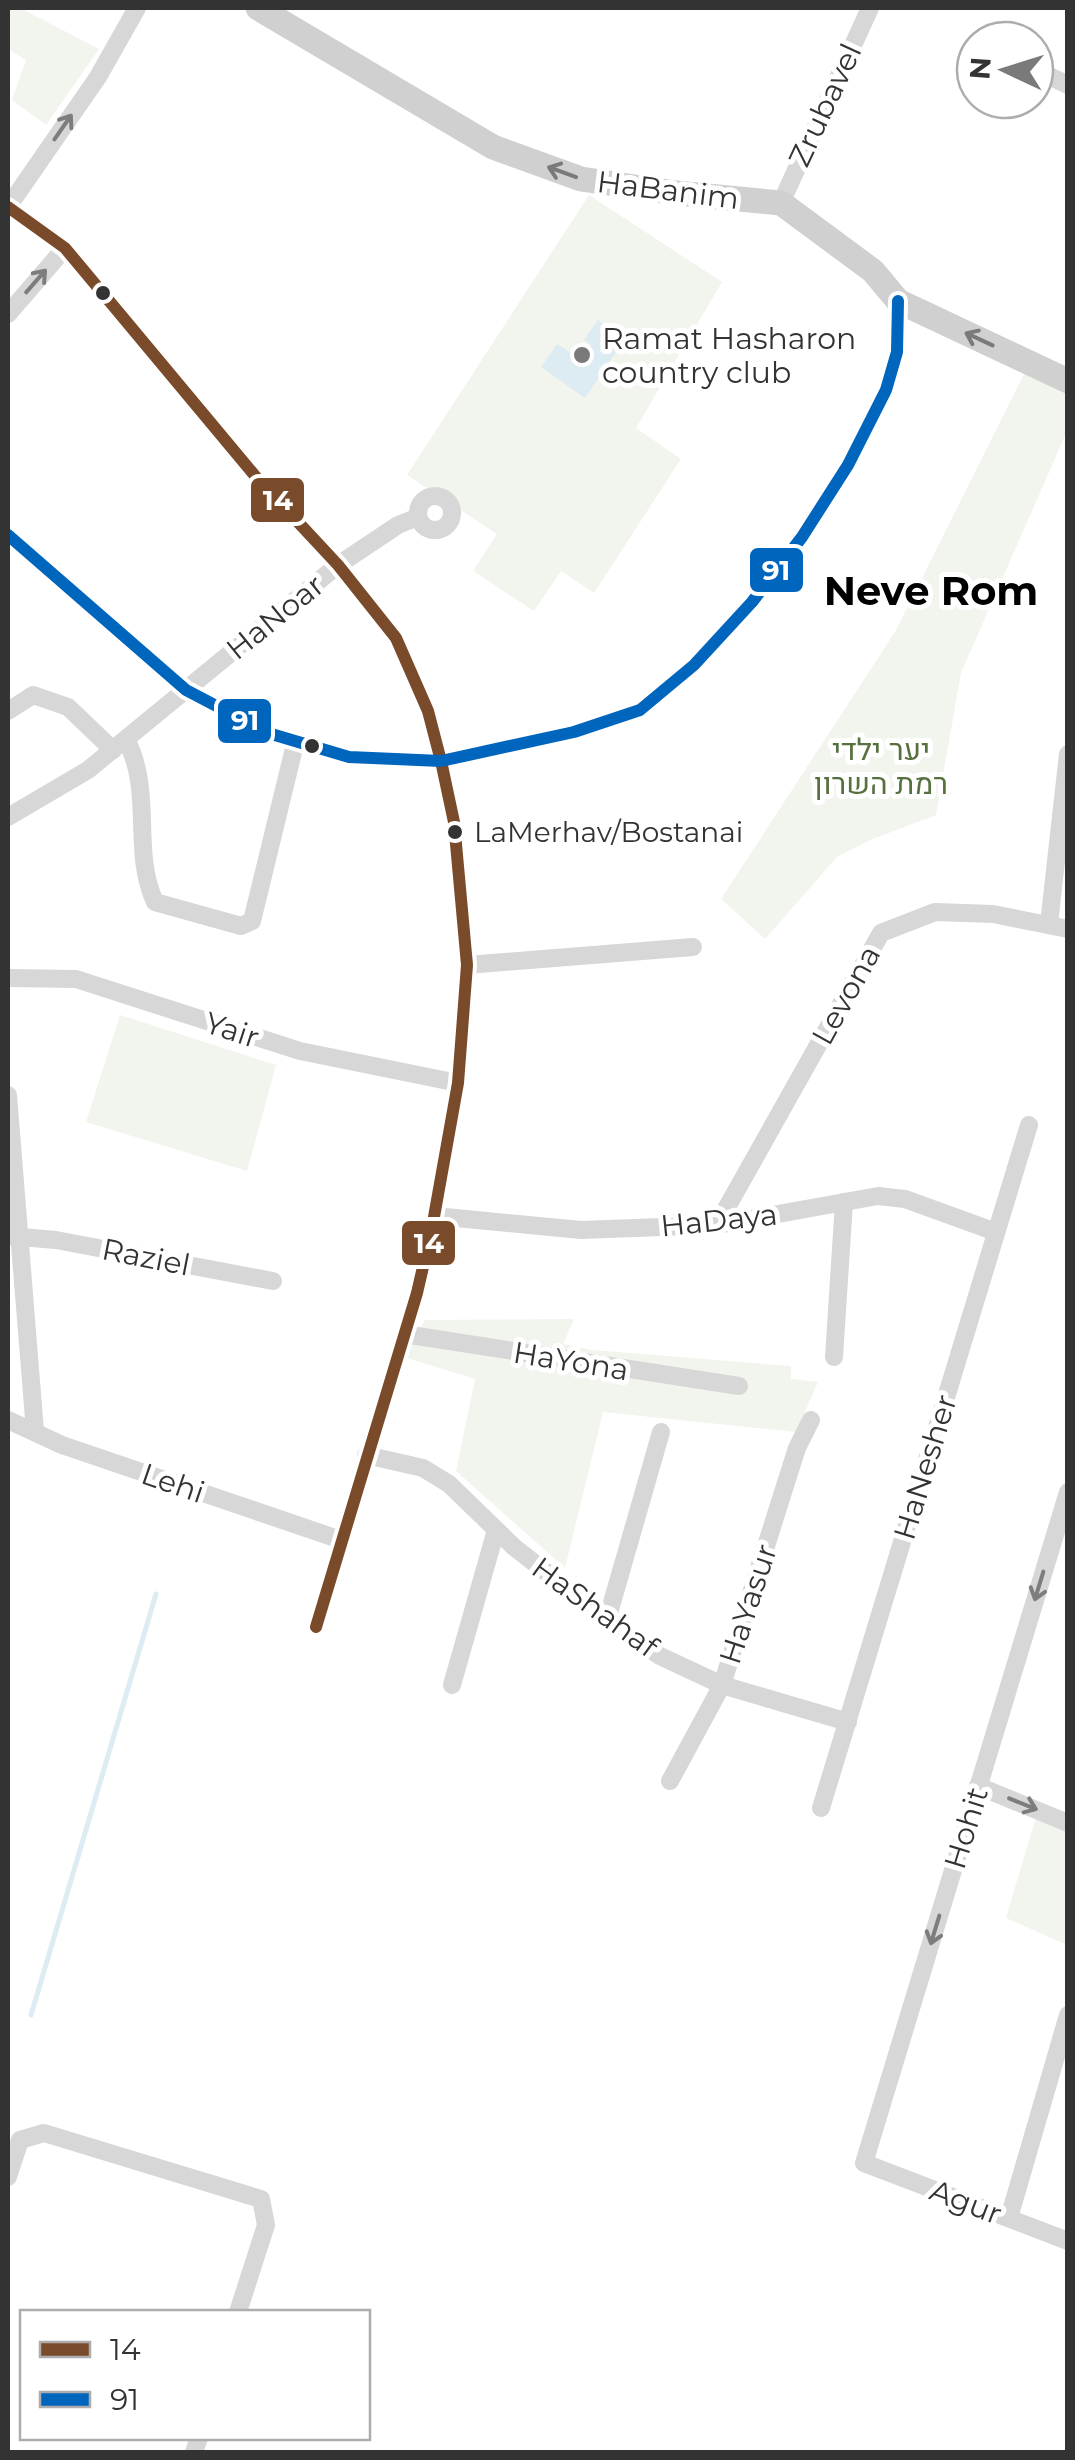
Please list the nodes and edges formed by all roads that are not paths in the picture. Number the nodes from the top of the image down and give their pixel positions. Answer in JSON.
{"nodes":[{"id":1,"x":137,"y":8,"type":"edge"},
{"id":2,"x":258,"y":8,"type":"edge"},
{"id":3,"x":870,"y":8,"type":"edge"},
{"id":4,"x":780,"y":202,"type":"junction"},
{"id":5,"x":8,"y":207,"type":"edge"},
{"id":6,"x":65,"y":248,"type":"junction"},
{"id":7,"x":898,"y":301,"type":"junction"},
{"id":8,"x":8,"y":314,"type":"edge"},
{"id":9,"x":1068,"y":381,"type":"edge"},
{"id":10,"x":418,"y":517,"type":"dead end"},
{"id":11,"x":8,"y":535,"type":"edge"},
{"id":12,"x":338,"y":565,"type":"junction"},
{"id":13,"x":186,"y":690,"type":"junction"},
{"id":14,"x":8,"y":711,"type":"edge"},
{"id":15,"x":296,"y":740,"type":"junction"},
{"id":16,"x":119,"y":745,"type":"junction"},
{"id":17,"x":1067,"y":757,"type":"edge"},
{"id":18,"x":442,"y":761,"type":"junction"},
{"id":19,"x":8,"y":816,"type":"edge"},
{"id":20,"x":1058,"y":927,"type":"edge"},
{"id":21,"x":693,"y":947,"type":"dead end"},
{"id":22,"x":467,"y":965,"type":"junction"},
{"id":23,"x":8,"y":978,"type":"edge"},
{"id":24,"x":458,"y":1084,"type":"junction"},
{"id":25,"x":8,"y":1095,"type":"edge"},
{"id":26,"x":1028,"y":1125,"type":"dead end"},
{"id":27,"x":844,"y":1202,"type":"junction"},
{"id":28,"x":434,"y":1216,"type":"junction"},
{"id":29,"x":717,"y":1225,"type":"junction"},
{"id":30,"x":996,"y":1232,"type":"junction"},
{"id":31,"x":13,"y":1237,"type":"edge"},
{"id":32,"x":273,"y":1281,"type":"dead end"},
{"id":33,"x":404,"y":1334,"type":"junction"},
{"id":34,"x":834,"y":1357,"type":"dead end"},
{"id":35,"x":739,"y":1386,"type":"dead end"},
{"id":36,"x":8,"y":1420,"type":"edge"},
{"id":37,"x":811,"y":1420,"type":"dead end"},
{"id":38,"x":35,"y":1431,"type":"junction"},
{"id":39,"x":661,"y":1432,"type":"dead end"},
{"id":40,"x":366,"y":1456,"type":"junction"},
{"id":41,"x":1068,"y":1492,"type":"edge"},
{"id":42,"x":496,"y":1530,"type":"junction"},
{"id":43,"x":341,"y":1540,"type":"junction"},
{"id":44,"x":606,"y":1620,"type":"junction"},
{"id":45,"x":316,"y":1627,"type":"dead end"},
{"id":46,"x":452,"y":1684,"type":"dead end"},
{"id":47,"x":722,"y":1686,"type":"junction"},
{"id":48,"x":848,"y":1722,"type":"junction"},
{"id":49,"x":670,"y":1781,"type":"dead end"},
{"id":50,"x":978,"y":1786,"type":"junction"},
{"id":51,"x":822,"y":1808,"type":"dead end"},
{"id":52,"x":1068,"y":1822,"type":"edge"},
{"id":53,"x":1068,"y":2014,"type":"edge"},
{"id":54,"x":864,"y":2163,"type":"joint"},
{"id":55,"x":8,"y":2177,"type":"edge"},
{"id":56,"x":1009,"y":2218,"type":"junction"},
{"id":57,"x":1068,"y":2240,"type":"edge"},
{"id":58,"x":239,"y":2310,"type":"edge"}],
"edges":[{"from":5,"to":1,"type":"street","one_way":true},
{"from":4,"to":2,"type":"street","name":"HaBanim","one_way":true},
{"from":3,"to":4,"type":"street","name":"Zrubavel"},
{"from":4,"to":7,"type":"street","name":"HaBanim"},
{"from":5,"to":6,"type":"street"},
{"from":8,"to":6,"type":"street","one_way":true},
{"from":6,"to":12,"type":"street"},
{"from":9,"to":7,"type":"street","name":"HaBanim","one_way":true},
{"from":7,"to":18,"type":"street"},
{"from":10,"to":12,"type":"street","name":"HaNoar"},
{"from":11,"to":13,"type":"street"},
{"from":12,"to":13,"type":"street","name":"HaNoar"},
{"from":12,"to":18,"type":"street"},
{"from":13,"to":15,"type":"street"},
{"from":13,"to":16,"type":"street","name":"HaNoar"},
{"from":14,"to":16,"type":"street"},
{"from":15,"to":16,"type":"street"},
{"from":15,"to":18,"type":"street"},
{"from":16,"to":19,"type":"street","name":"HaNoar"},
{"from":17,"to":20,"type":"street"},
{"from":18,"to":22,"type":"street"},
{"from":20,"to":29,"type":"street","name":"Levona"},
{"from":21,"to":22,"type":"street"},
{"from":22,"to":24,"type":"street"},
{"from":23,"to":24,"type":"street","name":"Yair"},
{"from":24,"to":28,"type":"street"},
{"from":25,"to":31,"type":"street"},
{"from":26,"to":30,"type":"street","name":"HaNesher"},
{"from":27,"to":29,"type":"street","name":"HaDaya"},
{"from":27,"to":30,"type":"street","name":"HaDaya"},
{"from":27,"to":34,"type":"street"},
{"from":28,"to":29,"type":"street","name":"HaDaya"},
{"from":28,"to":33,"type":"street"},
{"from":30,"to":48,"type":"street","name":"HaNesher"},
{"from":31,"to":32,"type":"street","name":"Raziel"},
{"from":31,"to":38,"type":"street"},
{"from":33,"to":35,"type":"street","name":"HaYona"},
{"from":33,"to":40,"type":"street"},
{"from":36,"to":38,"type":"street","name":"Lehi"},
{"from":37,"to":47,"type":"street","name":"HaYasur"},
{"from":38,"to":43,"type":"street","name":"Lehi"},
{"from":39,"to":44,"type":"street"},
{"from":40,"to":42,"type":"street","name":"HaShahaf"},
{"from":40,"to":43,"type":"street"},
{"from":41,"to":50,"type":"street","name":"Hohit","one_way":true},
{"from":42,"to":44,"type":"street","name":"HaShahaf"},
{"from":42,"to":46,"type":"street"},
{"from":43,"to":45,"type":"street"},
{"from":44,"to":47,"type":"street","name":"HaShahaf"},
{"from":47,"to":48,"type":"street","name":"HaShahaf"},
{"from":47,"to":49,"type":"street","name":"HaYasur"},
{"from":48,"to":51,"type":"street","name":"HaNesher"},
{"from":50,"to":52,"type":"street","one_way":true},
{"from":50,"to":54,"type":"street","name":"Hohit","one_way":true},
{"from":53,"to":56,"type":"street"},
{"from":54,"to":56,"type":"street","name":"Agur"},
{"from":55,"to":58,"type":"street"},
{"from":56,"to":57,"type":"street","name":"Agur"}]}
